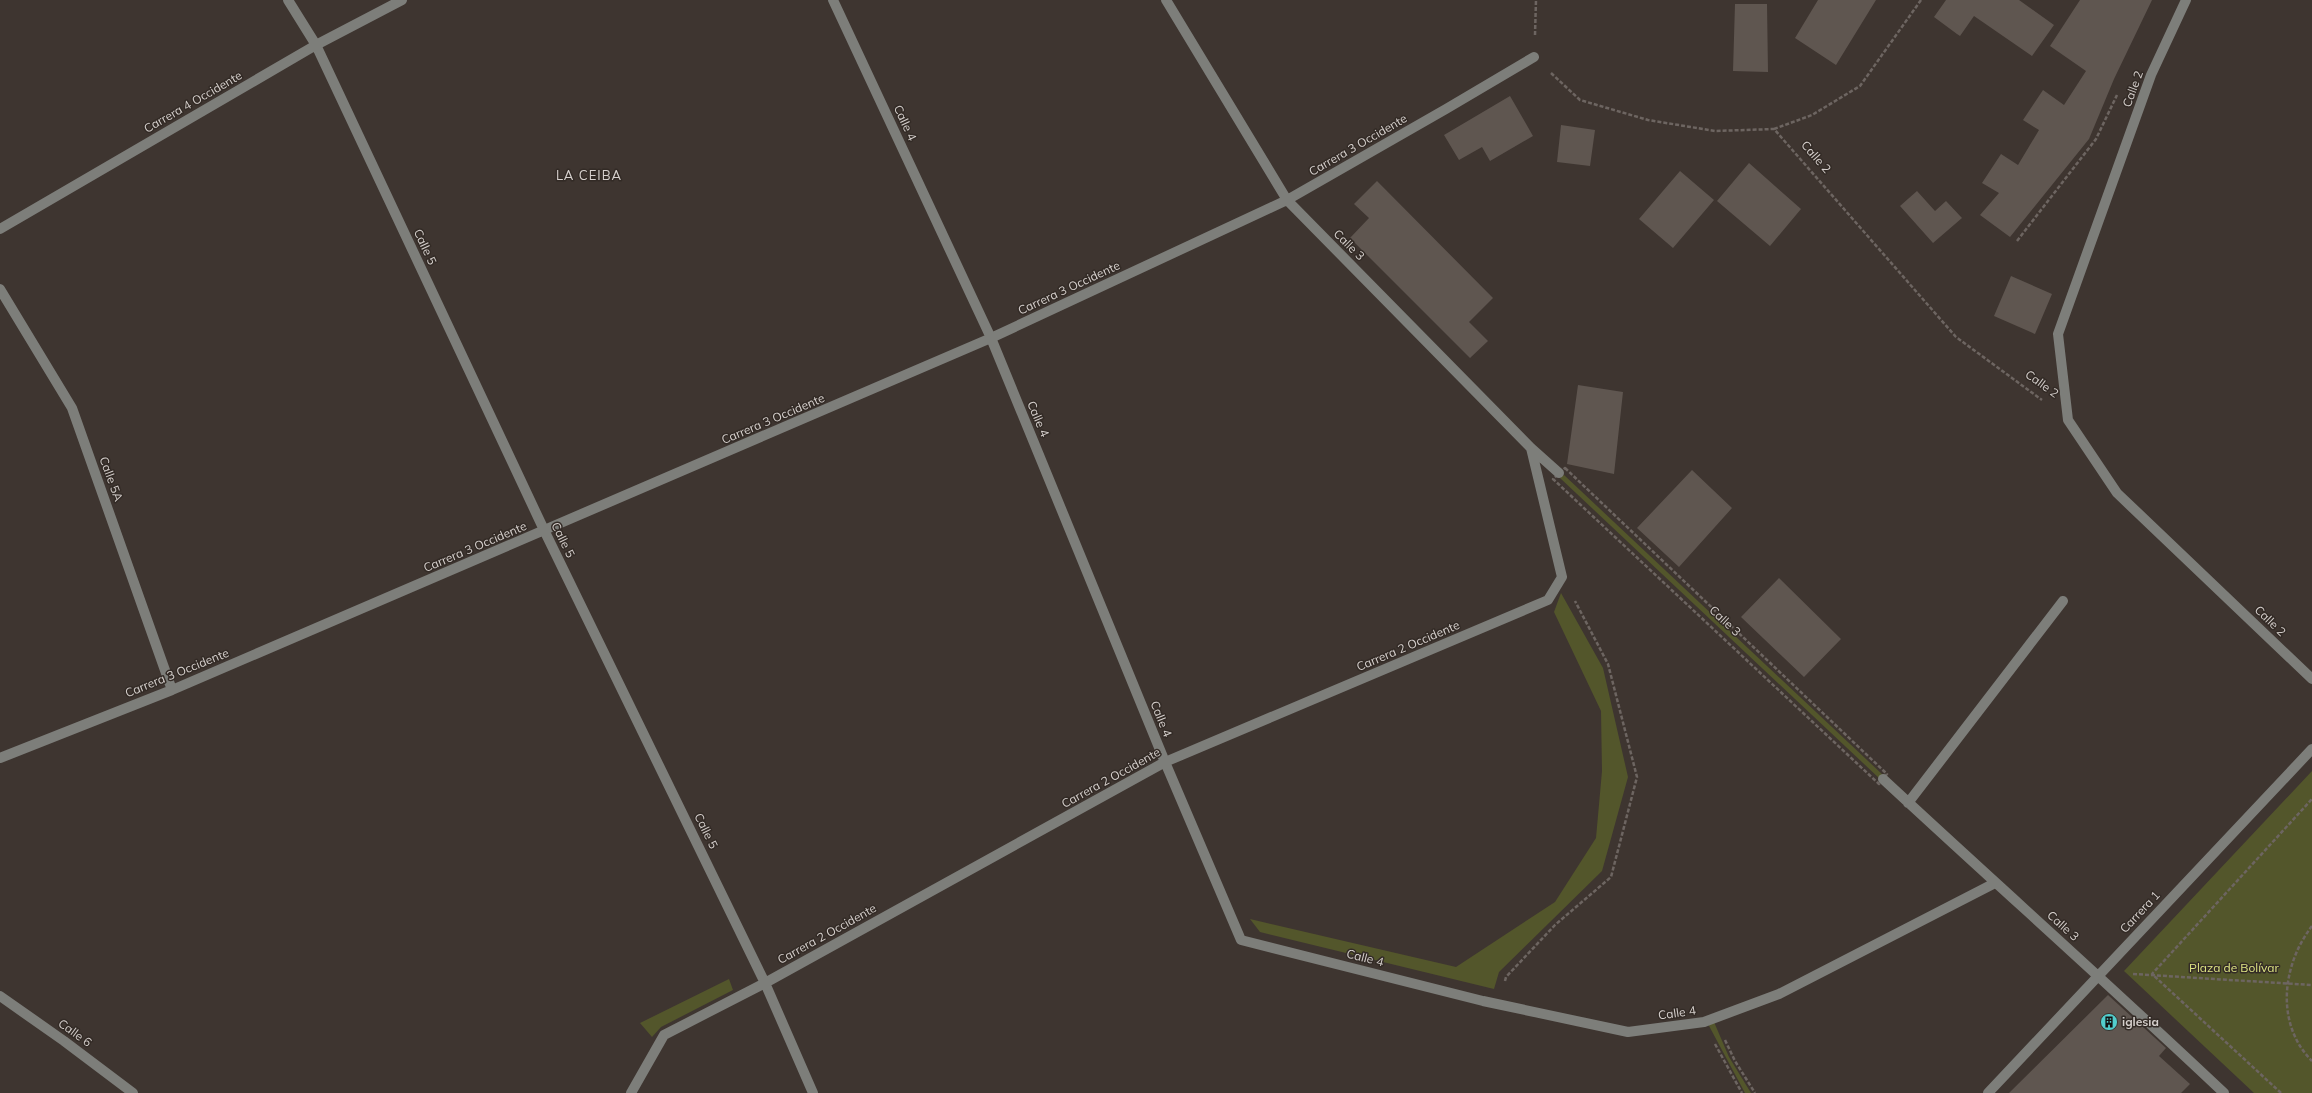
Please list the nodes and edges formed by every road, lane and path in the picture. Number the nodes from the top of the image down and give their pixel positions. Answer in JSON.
{"nodes":[{"id":1,"x":288,"y":0,"type":"edge"},
{"id":2,"x":402,"y":0,"type":"edge"},
{"id":3,"x":833,"y":0,"type":"edge"},
{"id":4,"x":1166,"y":0,"type":"edge"},
{"id":5,"x":1536,"y":0,"type":"edge"},
{"id":6,"x":1921,"y":0,"type":"edge"},
{"id":7,"x":2186,"y":0,"type":"edge"},
{"id":8,"x":316,"y":45,"type":"junction"},
{"id":9,"x":1534,"y":57,"type":"junction"},
{"id":10,"x":2119,"y":90,"type":"dead end"},
{"id":11,"x":1774,"y":129,"type":"junction"},
{"id":12,"x":1287,"y":200,"type":"junction"},
{"id":13,"x":0,"y":229,"type":"edge"},
{"id":14,"x":2017,"y":241,"type":"dead end"},
{"id":15,"x":0,"y":289,"type":"edge"},
{"id":16,"x":991,"y":338,"type":"junction"},
{"id":17,"x":2068,"y":420,"type":"junction"},
{"id":18,"x":1531,"y":448,"type":"junction"},
{"id":19,"x":1559,"y":473,"type":"junction"},
{"id":20,"x":545,"y":532,"type":"junction"},
{"id":21,"x":1562,"y":577,"type":"junction"},
{"id":22,"x":2063,"y":601,"type":"dead end"},
{"id":23,"x":2312,"y":679,"type":"edge"},
{"id":24,"x":172,"y":690,"type":"junction"},
{"id":25,"x":2312,"y":749,"type":"edge"},
{"id":26,"x":0,"y":758,"type":"edge"},
{"id":27,"x":1165,"y":762,"type":"junction"},
{"id":28,"x":1883,"y":779,"type":"junction"},
{"id":29,"x":2312,"y":799,"type":"edge"},
{"id":30,"x":1908,"y":803,"type":"junction"},
{"id":31,"x":1995,"y":883,"type":"junction"},
{"id":32,"x":2312,"y":926,"type":"edge"},
{"id":33,"x":2152,"y":974,"type":"junction"},
{"id":34,"x":2099,"y":975,"type":"junction"},
{"id":35,"x":2286,"y":983,"type":"junction"},
{"id":36,"x":765,"y":984,"type":"junction"},
{"id":37,"x":2312,"y":985,"type":"edge"},
{"id":38,"x":0,"y":996,"type":"edge"},
{"id":39,"x":1498,"y":1004,"type":"junction"},
{"id":40,"x":1716,"y":1017,"type":"junction"},
{"id":41,"x":1704,"y":1022,"type":"junction"},
{"id":42,"x":2312,"y":1062,"type":"edge"},
{"id":43,"x":133,"y":1093,"type":"edge"},
{"id":44,"x":631,"y":1093,"type":"edge"},
{"id":45,"x":813,"y":1093,"type":"edge"},
{"id":46,"x":1742,"y":1093,"type":"edge"},
{"id":47,"x":1755,"y":1093,"type":"edge"},
{"id":48,"x":1988,"y":1093,"type":"edge"},
{"id":49,"x":2224,"y":1093,"type":"edge"},
{"id":50,"x":2281,"y":1093,"type":"edge"}],
"edges":[{"from":1,"to":8,"type":"street","name":"Calle 5"},
{"from":2,"to":8,"type":"street","name":"Carrera 4 Occidente"},
{"from":3,"to":16,"type":"street","name":"Calle 4"},
{"from":4,"to":12,"type":"street","name":"Calle 3"},
{"from":5,"to":9,"type":"path"},
{"from":6,"to":11,"type":"path"},
{"from":7,"to":17,"type":"street","name":"Calle 2"},
{"from":8,"to":13,"type":"street","name":"Carrera 4 Occidente"},
{"from":8,"to":20,"type":"street","name":"Calle 5"},
{"from":9,"to":11,"type":"path"},
{"from":9,"to":12,"type":"street","name":"Carrera 3 Occidente"},
{"from":10,"to":14,"type":"path"},
{"from":11,"to":17,"type":"path","name":"Calle 2"},
{"from":12,"to":16,"type":"street","name":"Carrera 3 Occidente"},
{"from":12,"to":18,"type":"street","name":"Calle 3"},
{"from":15,"to":24,"type":"street","name":"Calle 5A"},
{"from":16,"to":20,"type":"street","name":"Carrera 3 Occidente"},
{"from":16,"to":27,"type":"street","name":"Calle 4"},
{"from":17,"to":23,"type":"street","name":"Calle 2"},
{"from":18,"to":19,"type":"street","name":"Calle 3"},
{"from":18,"to":21,"type":"street"},
{"from":19,"to":28,"type":"path","name":"Calle 3"},
{"from":19,"to":28,"type":"path","name":"Calle 3"},
{"from":20,"to":24,"type":"street","name":"Carrera 3 Occidente"},
{"from":20,"to":36,"type":"street","name":"Calle 5"},
{"from":21,"to":27,"type":"street","name":"Carrera 2 Occidente"},
{"from":21,"to":39,"type":"path"},
{"from":22,"to":30,"type":"street"},
{"from":24,"to":26,"type":"street","name":"Carrera 3 Occidente"},
{"from":25,"to":34,"type":"street","name":"Carrera 1"},
{"from":27,"to":36,"type":"street","name":"Carrera 2 Occidente"},
{"from":27,"to":39,"type":"street","name":"Calle 4"},
{"from":28,"to":30,"type":"street","name":"Calle 3"},
{"from":29,"to":33,"type":"path"},
{"from":30,"to":31,"type":"street","name":"Calle 3"},
{"from":31,"to":34,"type":"street","name":"Calle 3"},
{"from":31,"to":40,"type":"street"},
{"from":32,"to":35,"type":"path"},
{"from":33,"to":35,"type":"path"},
{"from":33,"to":50,"type":"path"},
{"from":34,"to":48,"type":"street","name":"Carrera 1"},
{"from":34,"to":49,"type":"street","name":"Calle 3"},
{"from":35,"to":37,"type":"path"},
{"from":35,"to":42,"type":"path"},
{"from":36,"to":44,"type":"street","name":"Carrera 2 Occidente"},
{"from":36,"to":45,"type":"street","name":"Calle 5"},
{"from":38,"to":43,"type":"street","name":"Calle 6"},
{"from":39,"to":41,"type":"street","name":"Calle 4"},
{"from":40,"to":41,"type":"street"},
{"from":40,"to":47,"type":"path"},
{"from":41,"to":46,"type":"path","name":"Calle 4"}]}
